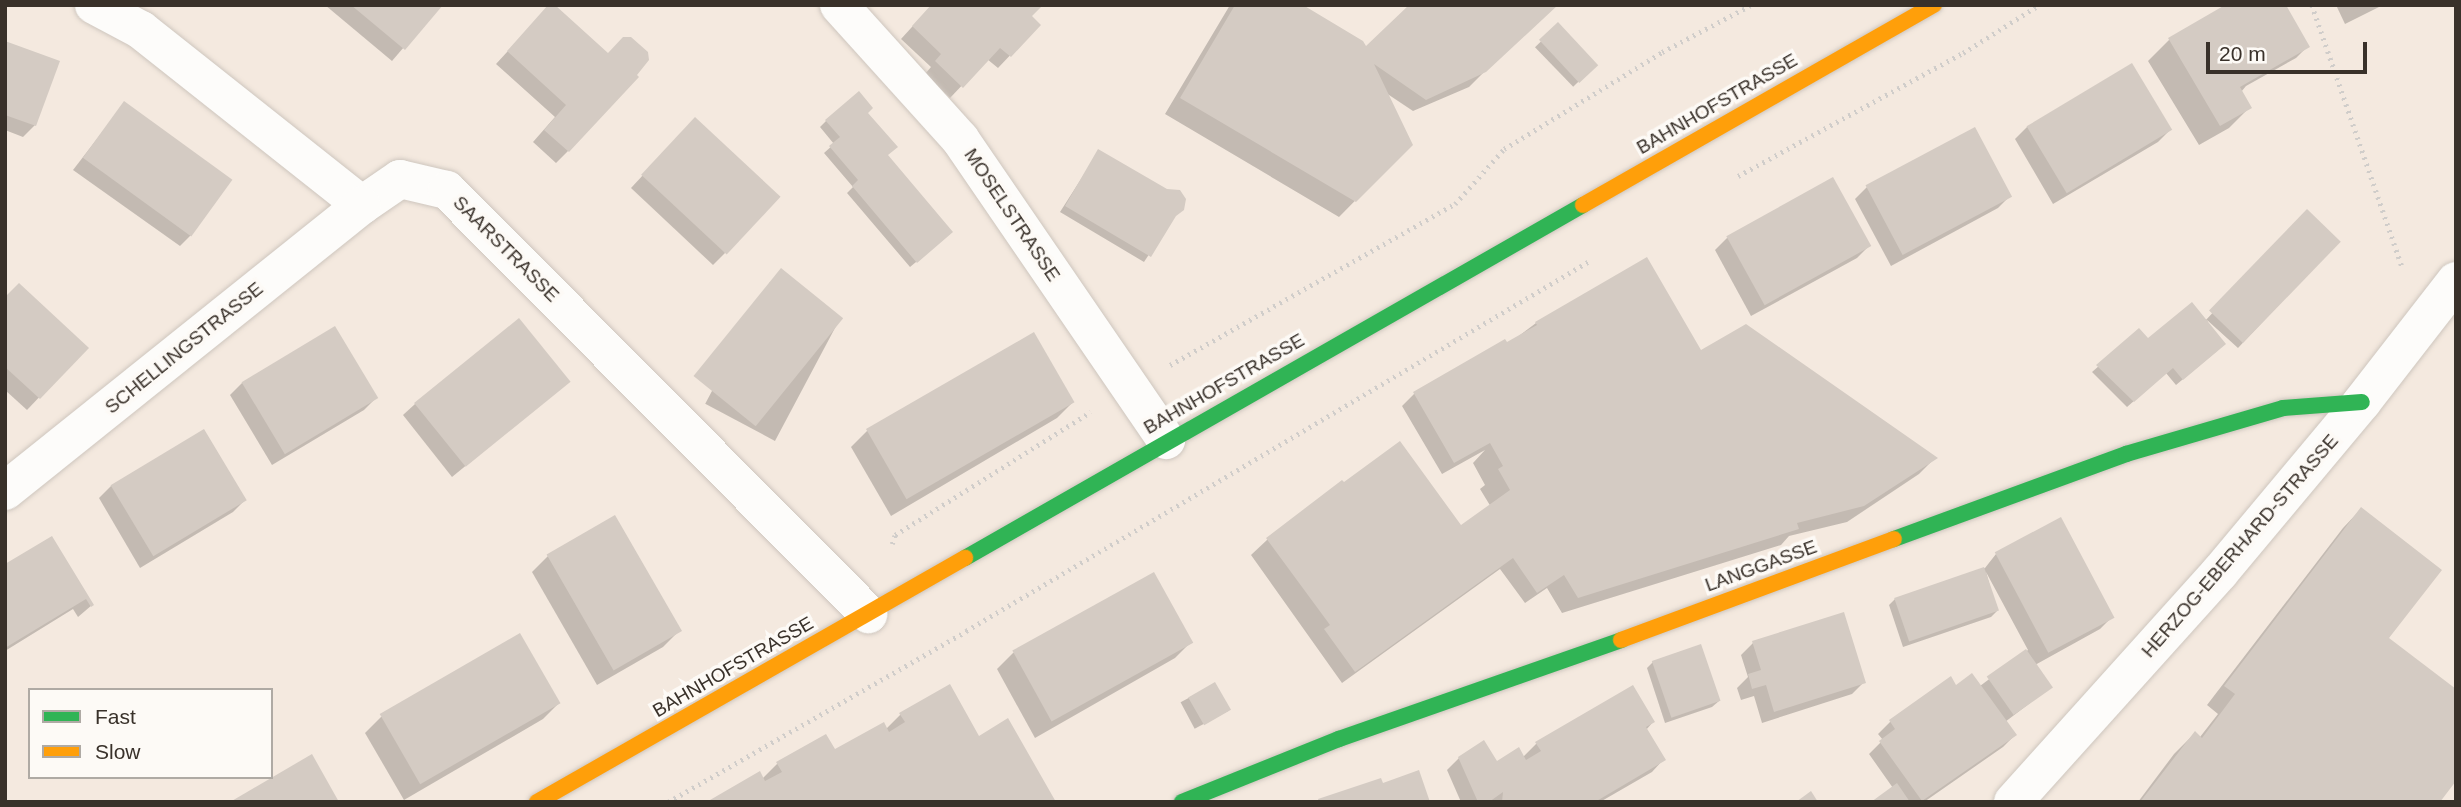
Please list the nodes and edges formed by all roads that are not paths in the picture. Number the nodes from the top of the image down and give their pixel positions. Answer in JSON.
{"nodes":[{"id":1,"x":94,"y":5,"type":"edge"},
{"id":2,"x":839,"y":5,"type":"edge"},
{"id":3,"x":1934,"y":5,"type":"edge"},
{"id":4,"x":362,"y":205,"type":"junction"},
{"id":5,"x":2456,"y":281,"type":"edge"},
{"id":6,"x":2362,"y":402,"type":"junction"},
{"id":7,"x":1166,"y":440,"type":"junction"},
{"id":8,"x":5,"y":491,"type":"edge"},
{"id":9,"x":868,"y":614,"type":"junction"},
{"id":10,"x":537,"y":802,"type":"edge"},
{"id":11,"x":1182,"y":802,"type":"edge"},
{"id":12,"x":2013,"y":802,"type":"edge"}],
"edges":[{"from":1,"to":4,"type":"street"},
{"from":2,"to":7,"type":"street","name":"MOSELSTRASSE"},
{"from":3,"to":7,"type":"street","name":"BAHNHOFSTRASSE"},
{"from":4,"to":8,"type":"street","name":"SCHELLINGSTRASSE"},
{"from":4,"to":9,"type":"street","name":"SAARSTRASSE"},
{"from":5,"to":6,"type":"street","name":"HERZOG-EBERHARD-STRASSE"},
{"from":6,"to":11,"type":"street","name":"LANGGASSE"},
{"from":6,"to":12,"type":"street","name":"HERZOG-EBERHARD-STRASSE"},
{"from":7,"to":9,"type":"street","name":"BAHNHOFSTRASSE"},
{"from":9,"to":10,"type":"street","name":"BAHNHOFSTRASSE"}]}
